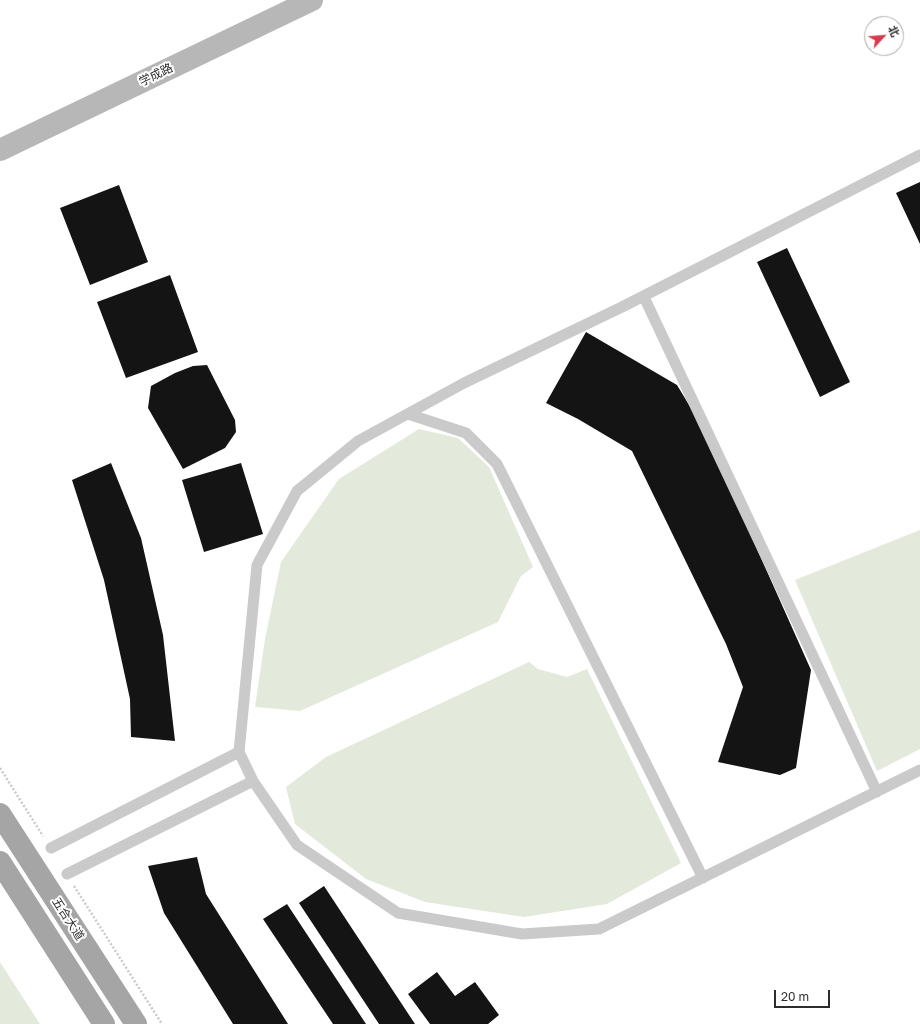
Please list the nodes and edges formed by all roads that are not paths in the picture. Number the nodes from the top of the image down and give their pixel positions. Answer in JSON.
{"nodes":[{"id":1,"x":312,"y":0,"type":"edge"},
{"id":2,"x":0,"y":150,"type":"edge"},
{"id":3,"x":920,"y":155,"type":"edge"},
{"id":4,"x":644,"y":296,"type":"junction"},
{"id":5,"x":408,"y":414,"type":"junction"},
{"id":6,"x":239,"y":752,"type":"junction"},
{"id":7,"x":920,"y":770,"type":"edge"},
{"id":8,"x":253,"y":781,"type":"junction"},
{"id":9,"x":877,"y":792,"type":"junction"},
{"id":10,"x":0,"y":814,"type":"edge"},
{"id":11,"x":51,"y":848,"type":"road end"},
{"id":12,"x":0,"y":862,"type":"edge"},
{"id":13,"x":67,"y":874,"type":"road end"},
{"id":14,"x":703,"y":878,"type":"junction"},
{"id":15,"x":104,"y":1024,"type":"edge"},
{"id":16,"x":136,"y":1024,"type":"edge"}],
"edges":[{"from":1,"to":2,"type":"street","name":"学成路"},
{"from":3,"to":4,"type":"lane"},
{"from":4,"to":5,"type":"lane"},
{"from":4,"to":9,"type":"lane"},
{"from":5,"to":6,"type":"lane"},
{"from":5,"to":14,"type":"lane"},
{"from":6,"to":8,"type":"lane"},
{"from":6,"to":11,"type":"lane"},
{"from":7,"to":9,"type":"lane"},
{"from":8,"to":13,"type":"lane"},
{"from":8,"to":14,"type":"lane"},
{"from":9,"to":14,"type":"lane"},
{"from":10,"to":16,"type":"main road","name":"五合大道"},
{"from":12,"to":15,"type":"main road"}]}
